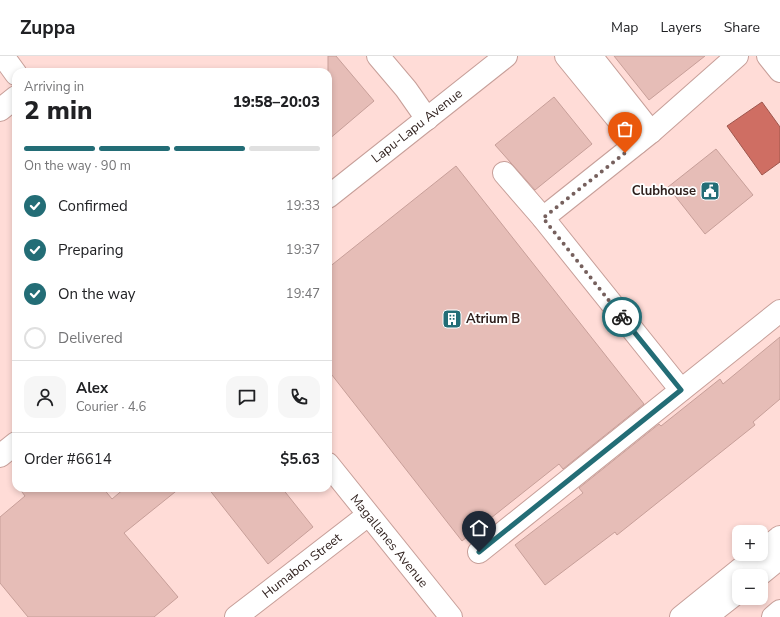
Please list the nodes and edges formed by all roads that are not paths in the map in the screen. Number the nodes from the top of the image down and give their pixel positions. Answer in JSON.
{"nodes":[{"id":1,"x":3,"y":56,"type":"edge"},
{"id":2,"x":378,"y":56,"type":"edge"},
{"id":3,"x":506,"y":56,"type":"edge"},
{"id":4,"x":566,"y":56,"type":"edge"},
{"id":5,"x":591,"y":56,"type":"edge"},
{"id":6,"x":737,"y":56,"type":"edge"},
{"id":7,"x":768,"y":56,"type":"edge"},
{"id":8,"x":12,"y":68,"type":"edge"},
{"id":9,"x":780,"y":71,"type":"edge"},
{"id":10,"x":12,"y":100,"type":"edge"},
{"id":11,"x":0,"y":110,"type":"edge"},
{"id":12,"x":427,"y":119,"type":"junction"},
{"id":13,"x":644,"y":138,"type":"junction"},
{"id":14,"x":504,"y":173,"type":"dead end"},
{"id":15,"x":332,"y":194,"type":"edge"},
{"id":16,"x":543,"y":218,"type":"junction"},
{"id":17,"x":780,"y":311,"type":"edge"},
{"id":18,"x":681,"y":390,"type":"junction"},
{"id":19,"x":12,"y":446,"type":"edge"},
{"id":20,"x":0,"y":456,"type":"edge"},
{"id":21,"x":332,"y":469,"type":"edge"},
{"id":22,"x":368,"y":515,"type":"junction"},
{"id":23,"x":780,"y":537,"type":"edge"},
{"id":24,"x":768,"y":547,"type":"edge"},
{"id":25,"x":479,"y":552,"type":"dead end"},
{"id":26,"x":780,"y":558,"type":"edge"},
{"id":27,"x":750,"y":561,"type":"edge"},
{"id":28,"x":767,"y":569,"type":"edge"},
{"id":29,"x":732,"y":597,"type":"edge"},
{"id":30,"x":780,"y":611,"type":"edge"},
{"id":31,"x":236,"y":617,"type":"edge"},
{"id":32,"x":451,"y":617,"type":"edge"},
{"id":33,"x":681,"y":617,"type":"edge"},
{"id":34,"x":706,"y":617,"type":"edge"},
{"id":35,"x":773,"y":617,"type":"edge"}],
"edges":[{"from":1,"to":8,"type":"main road"},
{"from":2,"to":12,"type":"main road"},
{"from":3,"to":12,"type":"main road","name":"Lapu-Lapu Avenue"},
{"from":4,"to":13,"type":"main road"},
{"from":5,"to":13,"type":"main road"},
{"from":6,"to":13,"type":"main road"},
{"from":7,"to":9,"type":"main road"},
{"from":10,"to":11,"type":"main road"},
{"from":12,"to":15,"type":"main road","name":"Lapu-Lapu Avenue"},
{"from":13,"to":16,"type":"main road"},
{"from":14,"to":16,"type":"main road"},
{"from":16,"to":18,"type":"main road"},
{"from":17,"to":18,"type":"main road"},
{"from":18,"to":25,"type":"main road"},
{"from":19,"to":20,"type":"main road"},
{"from":21,"to":22,"type":"main road","name":"Magallanes Avenue"},
{"from":22,"to":31,"type":"main road","name":"Humabon Street"},
{"from":22,"to":32,"type":"main road","name":"Magallanes Avenue"},
{"from":23,"to":24,"type":"main road"},
{"from":26,"to":28,"type":"main road"},
{"from":27,"to":33,"type":"main road"},
{"from":29,"to":34,"type":"main road"},
{"from":30,"to":35,"type":"main road"}]}
